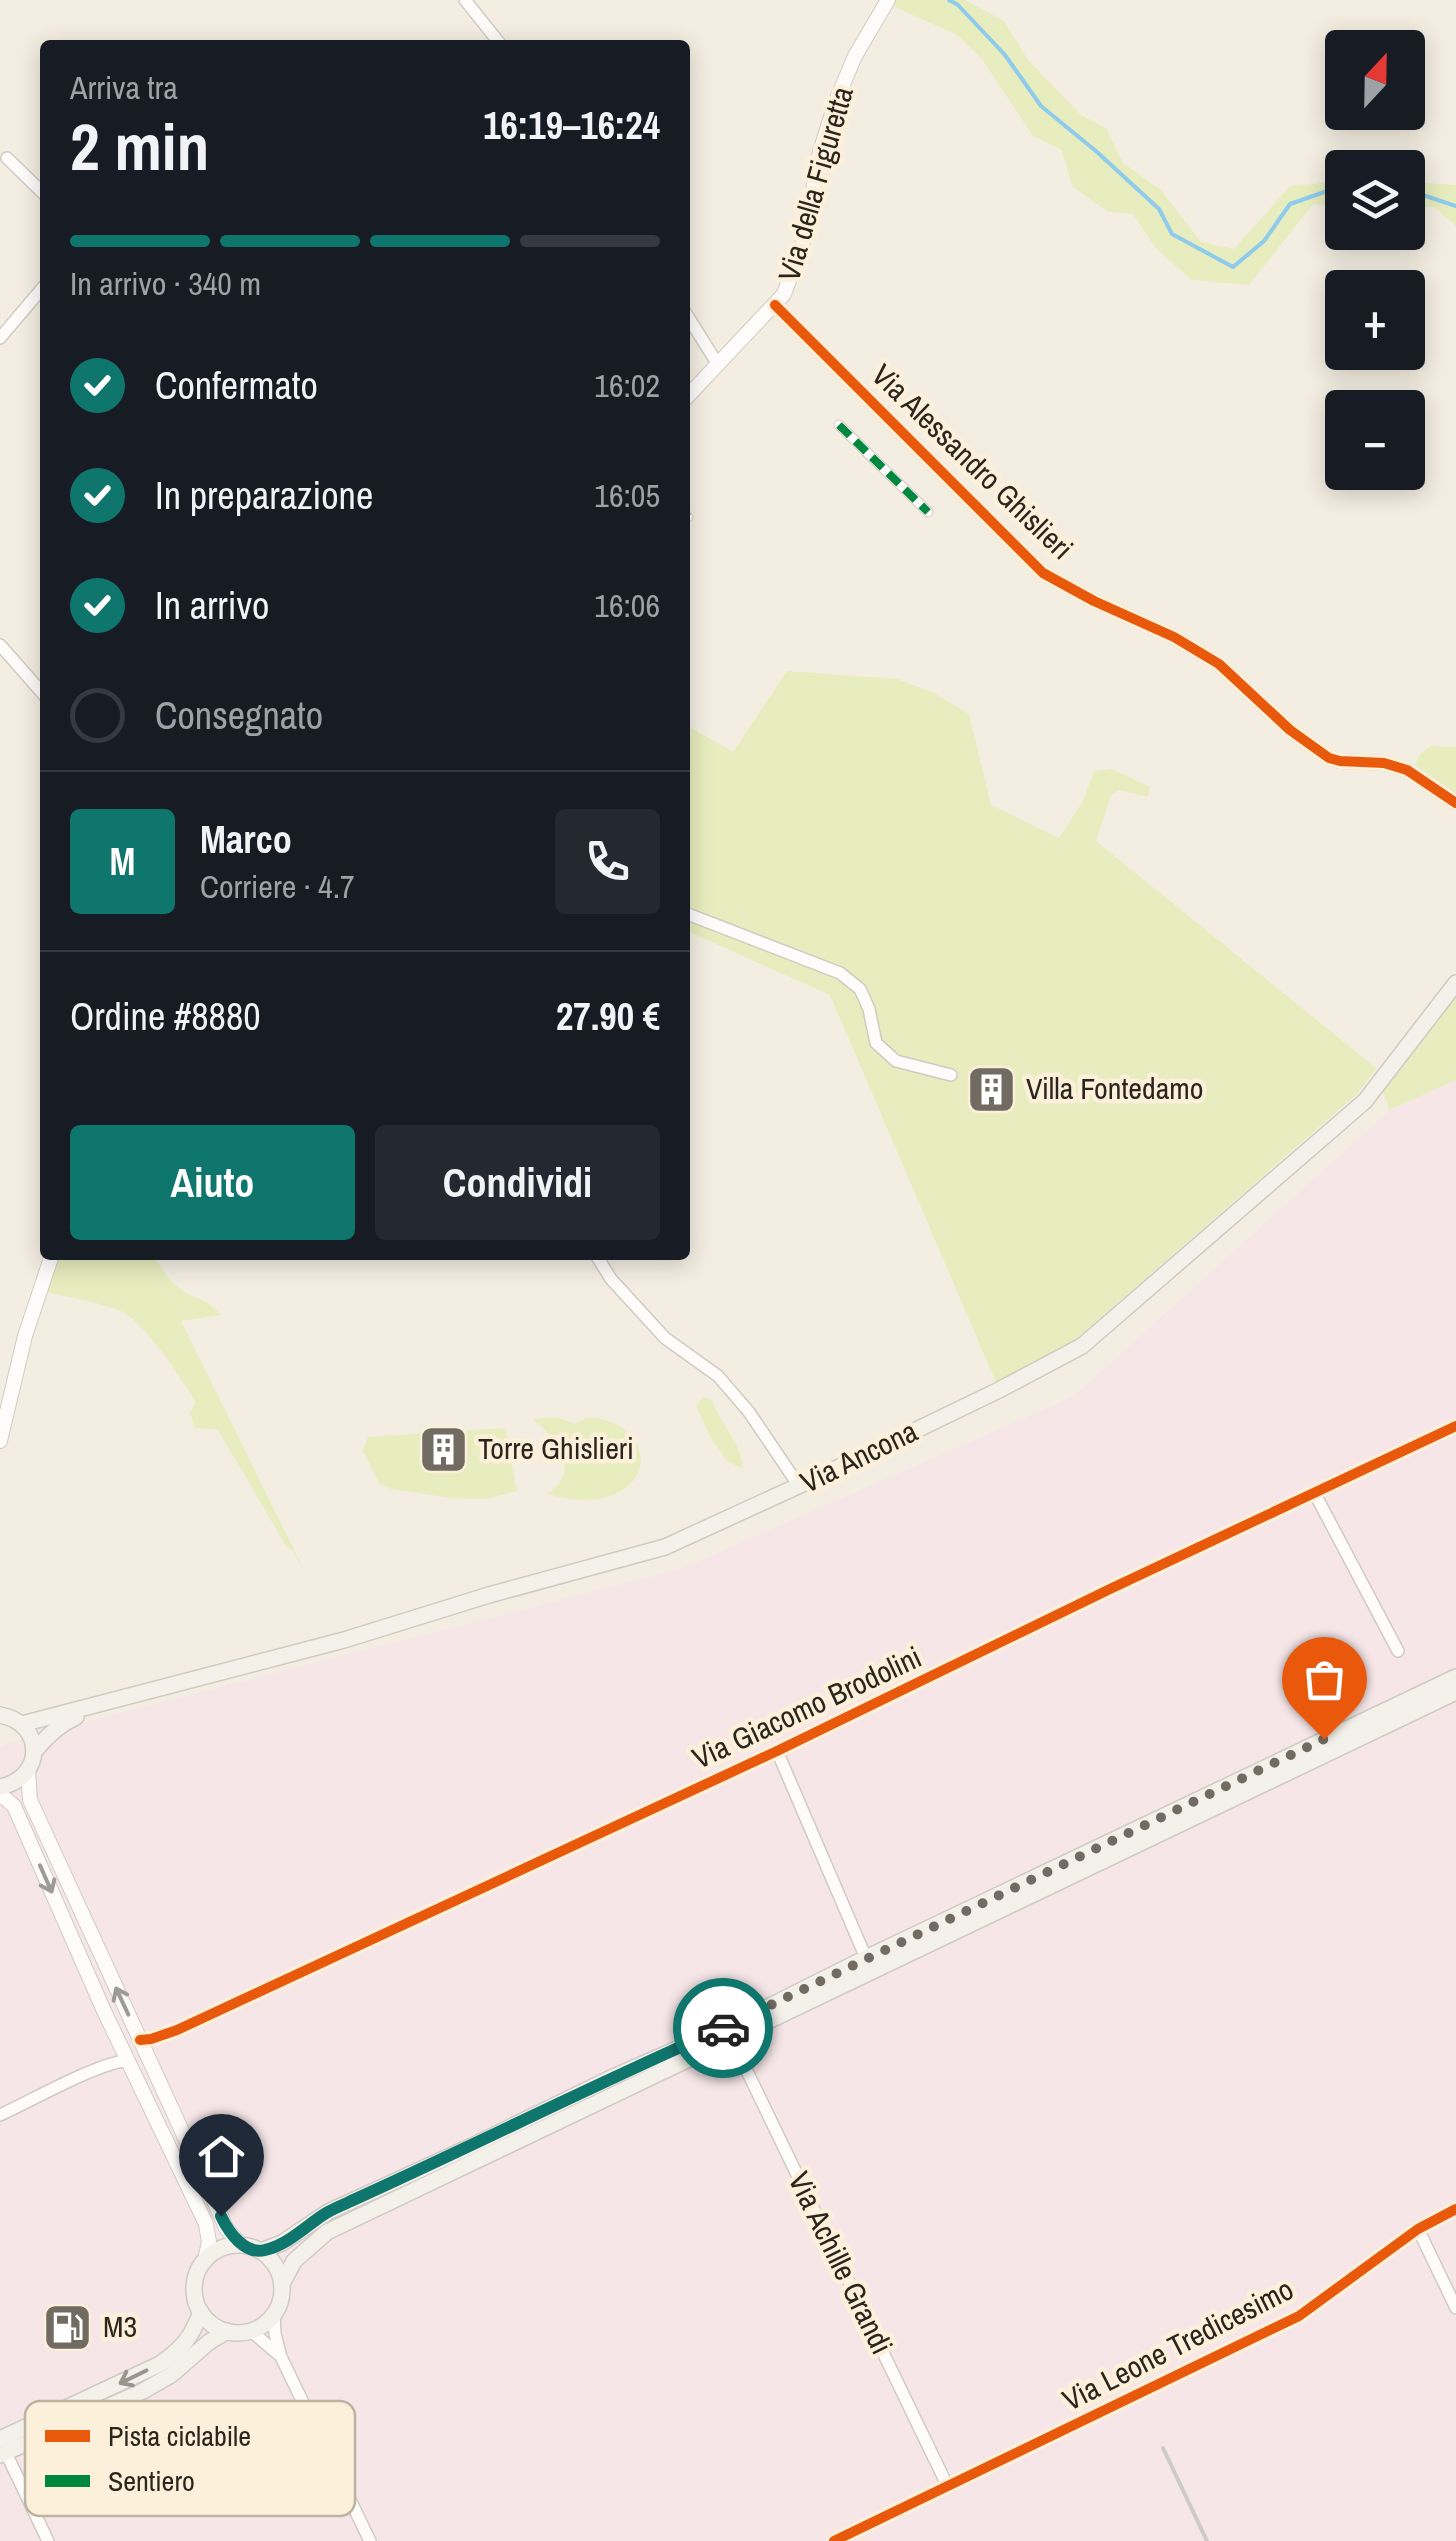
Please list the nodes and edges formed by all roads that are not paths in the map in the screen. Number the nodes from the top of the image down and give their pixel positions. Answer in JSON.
{"nodes":[{"id":1,"x":465,"y":0,"type":"edge"},
{"id":2,"x":888,"y":0,"type":"edge"},
{"id":3,"x":497,"y":40,"type":"edge"},
{"id":4,"x":7,"y":158,"type":"dead end"},
{"id":5,"x":40,"y":190,"type":"edge"},
{"id":6,"x":40,"y":290,"type":"edge"},
{"id":7,"x":776,"y":305,"type":"junction"},
{"id":8,"x":690,"y":320,"type":"edge"},
{"id":9,"x":0,"y":338,"type":"edge"},
{"id":10,"x":716,"y":363,"type":"junction"},
{"id":11,"x":690,"y":393,"type":"edge"},
{"id":12,"x":839,"y":425,"type":"dead end"},
{"id":13,"x":928,"y":512,"type":"dead end"},
{"id":14,"x":0,"y":645,"type":"edge"},
{"id":15,"x":40,"y":690,"type":"edge"},
{"id":16,"x":1456,"y":804,"type":"edge"},
{"id":17,"x":690,"y":915,"type":"edge"},
{"id":18,"x":1456,"y":983,"type":"edge"},
{"id":19,"x":950,"y":1075,"type":"dead end"},
{"id":20,"x":50,"y":1260,"type":"edge"},
{"id":21,"x":599,"y":1260,"type":"edge"},
{"id":22,"x":1456,"y":1426,"type":"edge"},
{"id":23,"x":0,"y":1441,"type":"edge"},
{"id":24,"x":799,"y":1486,"type":"junction"},
{"id":25,"x":1315,"y":1494,"type":"junction"},
{"id":26,"x":1398,"y":1651,"type":"dead end"},
{"id":27,"x":1456,"y":1677,"type":"edge"},
{"id":28,"x":1456,"y":1692,"type":"edge"},
{"id":29,"x":126,"y":1696,"type":"junction"},
{"id":30,"x":0,"y":1715,"type":"edge"},
{"id":31,"x":22,"y":1724,"type":"junction"},
{"id":32,"x":777,"y":1751,"type":"junction"},
{"id":33,"x":34,"y":1752,"type":"junction"},
{"id":34,"x":28,"y":1771,"type":"junction"},
{"id":35,"x":0,"y":1790,"type":"edge"},
{"id":36,"x":866,"y":1958,"type":"junction"},
{"id":37,"x":732,"y":2040,"type":"junction"},
{"id":38,"x":143,"y":2046,"type":"junction"},
{"id":39,"x":125,"y":2055,"type":"junction"},
{"id":40,"x":0,"y":2116,"type":"edge"},
{"id":41,"x":1456,"y":2209,"type":"edge"},
{"id":42,"x":1418,"y":2230,"type":"junction"},
{"id":43,"x":241,"y":2245,"type":"junction"},
{"id":44,"x":260,"y":2252,"type":"junction"},
{"id":45,"x":205,"y":2260,"type":"junction"},
{"id":46,"x":282,"y":2284,"type":"junction"},
{"id":47,"x":1456,"y":2308,"type":"edge"},
{"id":48,"x":201,"y":2312,"type":"junction"},
{"id":49,"x":274,"y":2314,"type":"junction"},
{"id":50,"x":251,"y":2330,"type":"junction"},
{"id":51,"x":227,"y":2331,"type":"junction"},
{"id":52,"x":281,"y":2357,"type":"junction"},
{"id":53,"x":91,"y":2401,"type":"edge"},
{"id":54,"x":119,"y":2401,"type":"edge"},
{"id":55,"x":302,"y":2401,"type":"edge"},
{"id":56,"x":25,"y":2437,"type":"edge"},
{"id":57,"x":2,"y":2449,"type":"edge"},
{"id":58,"x":948,"y":2487,"type":"junction"},
{"id":59,"x":25,"y":2495,"type":"edge"},
{"id":60,"x":355,"y":2510,"type":"edge"},
{"id":61,"x":36,"y":2516,"type":"edge"},
{"id":62,"x":48,"y":2541,"type":"edge"},
{"id":63,"x":370,"y":2541,"type":"edge"},
{"id":64,"x":834,"y":2541,"type":"edge"}],
"edges":[{"from":1,"to":3,"type":"street"},
{"from":2,"to":7,"type":"street","name":"Via della Figuretta"},
{"from":4,"to":5,"type":"street"},
{"from":6,"to":9,"type":"street"},
{"from":7,"to":10,"type":"street","name":"Via della Figuretta"},
{"from":7,"to":16,"type":"street","name":"Via Alessandro Ghislieri"},
{"from":8,"to":10,"type":"street"},
{"from":10,"to":11,"type":"street","name":"Via della Figuretta"},
{"from":12,"to":13,"type":"street"},
{"from":14,"to":15,"type":"street"},
{"from":17,"to":19,"type":"street"},
{"from":18,"to":24,"type":"main road","name":"Via Ancona"},
{"from":20,"to":23,"type":"street"},
{"from":21,"to":24,"type":"street"},
{"from":22,"to":25,"type":"street","name":"Via Giacomo Brodolini"},
{"from":24,"to":29,"type":"main road","name":"Via Ancona"},
{"from":25,"to":26,"type":"street"},
{"from":25,"to":32,"type":"street","name":"Via Giacomo Brodolini"},
{"from":27,"to":36,"type":"main road"},
{"from":28,"to":37,"type":"main road"},
{"from":29,"to":31,"type":"main road","name":"Via Ancona"},
{"from":29,"to":33,"type":"main road","name":"Via Ancona"},
{"from":30,"to":31,"type":"main road"},
{"from":31,"to":33,"type":"main road"},
{"from":32,"to":36,"type":"street"},
{"from":32,"to":38,"type":"street","name":"Via Giacomo Brodolini"},
{"from":33,"to":34,"type":"main road"},
{"from":34,"to":35,"type":"main road"},
{"from":38,"to":34,"type":"street","one_way":true},
{"from":35,"to":39,"type":"street","one_way":true},
{"from":36,"to":44,"type":"main road"},
{"from":37,"to":46,"type":"main road"},
{"from":37,"to":58,"type":"street","name":"Via Achille Grandi"},
{"from":38,"to":43,"type":"street"},
{"from":39,"to":40,"type":"street"},
{"from":39,"to":45,"type":"street"},
{"from":41,"to":42,"type":"street","name":"Via Leone Tredicesimo"},
{"from":42,"to":47,"type":"street"},
{"from":42,"to":58,"type":"street","name":"Via Leone Tredicesimo"},
{"from":43,"to":44,"type":"main road"},
{"from":43,"to":45,"type":"main road"},
{"from":44,"to":46,"type":"main road"},
{"from":45,"to":48,"type":"main road"},
{"from":46,"to":49,"type":"main road"},
{"from":48,"to":51,"type":"main road"},
{"from":48,"to":53,"type":"main road","one_way":true},
{"from":49,"to":50,"type":"main road"},
{"from":49,"to":52,"type":"street"},
{"from":50,"to":51,"type":"main road"},
{"from":50,"to":52,"type":"street"},
{"from":51,"to":54,"type":"main road"},
{"from":52,"to":55,"type":"street"},
{"from":56,"to":57,"type":"main road","one_way":true},
{"from":57,"to":59,"type":"street"},
{"from":58,"to":64,"type":"street","name":"Via Leone Tredicesimo"},
{"from":60,"to":63,"type":"street"},
{"from":61,"to":62,"type":"street"}]}
